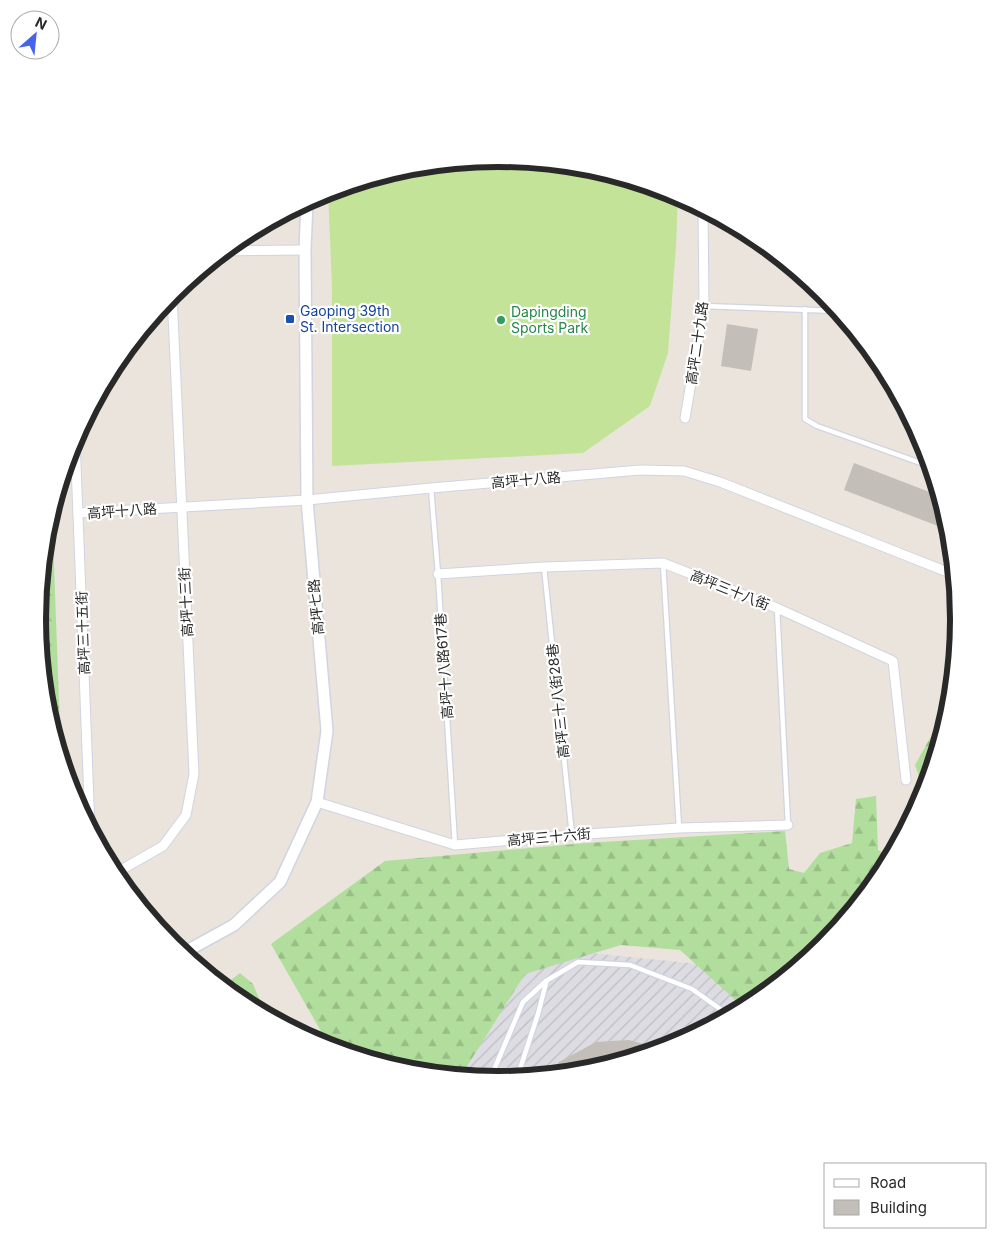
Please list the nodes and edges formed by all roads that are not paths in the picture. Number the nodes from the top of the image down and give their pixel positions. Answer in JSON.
{"nodes":[{"id":1,"x":307,"y":209,"type":"edge"},
{"id":2,"x":703,"y":215,"type":"edge"},
{"id":3,"x":305,"y":250,"type":"junction"},
{"id":4,"x":235,"y":252,"type":"edge"},
{"id":5,"x":172,"y":306,"type":"edge"},
{"id":6,"x":704,"y":306,"type":"junction"},
{"id":7,"x":805,"y":309,"type":"junction"},
{"id":8,"x":829,"y":310,"type":"edge"},
{"id":9,"x":686,"y":418,"type":"dead end"},
{"id":10,"x":76,"y":459,"type":"edge"},
{"id":11,"x":923,"y":463,"type":"edge"},
{"id":12,"x":431,"y":488,"type":"junction"},
{"id":13,"x":307,"y":500,"type":"junction"},
{"id":14,"x":181,"y":507,"type":"junction"},
{"id":15,"x":78,"y":514,"type":"junction"},
{"id":16,"x":663,"y":563,"type":"junction"},
{"id":17,"x":544,"y":567,"type":"junction"},
{"id":18,"x":948,"y":572,"type":"edge"},
{"id":19,"x":438,"y":574,"type":"junction"},
{"id":20,"x":777,"y":608,"type":"junction"},
{"id":21,"x":906,"y":780,"type":"dead end"},
{"id":22,"x":317,"y":802,"type":"junction"},
{"id":23,"x":86,"y":803,"type":"edge"},
{"id":24,"x":788,"y":825,"type":"joint"},
{"id":25,"x":679,"y":828,"type":"junction"},
{"id":26,"x":572,"y":835,"type":"junction"},
{"id":27,"x":455,"y":845,"type":"junction"},
{"id":28,"x":122,"y":870,"type":"edge"},
{"id":29,"x":190,"y":949,"type":"edge"},
{"id":30,"x":546,"y":981,"type":"junction"},
{"id":31,"x":724,"y":1012,"type":"edge"},
{"id":32,"x":520,"y":1070,"type":"edge"},
{"id":33,"x":493,"y":1071,"type":"edge"}],
"edges":[{"from":1,"to":3,"type":"street","name":"高坪七路"},
{"from":2,"to":6,"type":"street","name":"高坪二十九路"},
{"from":3,"to":4,"type":"street"},
{"from":3,"to":13,"type":"street","name":"高坪七路"},
{"from":5,"to":14,"type":"street","name":"高坪十三街"},
{"from":6,"to":7,"type":"lane"},
{"from":6,"to":9,"type":"street","name":"高坪二十九路"},
{"from":7,"to":8,"type":"lane"},
{"from":7,"to":11,"type":"lane"},
{"from":10,"to":15,"type":"street","name":"高坪三十五街"},
{"from":12,"to":13,"type":"street","name":"高坪十八路"},
{"from":12,"to":18,"type":"street","name":"高坪十八路"},
{"from":12,"to":19,"type":"lane","name":"高坪十八路617巷"},
{"from":13,"to":14,"type":"street","name":"高坪十八路"},
{"from":13,"to":22,"type":"street","name":"高坪七路"},
{"from":14,"to":15,"type":"street","name":"高坪十八路"},
{"from":14,"to":28,"type":"street","name":"高坪十三街"},
{"from":15,"to":23,"type":"street","name":"高坪三十五街"},
{"from":16,"to":17,"type":"street","name":"高坪三十八街"},
{"from":16,"to":20,"type":"street","name":"高坪三十八街"},
{"from":16,"to":25,"type":"lane"},
{"from":17,"to":19,"type":"street","name":"高坪三十八街"},
{"from":17,"to":26,"type":"lane","name":"高坪三十八街28巷"},
{"from":19,"to":27,"type":"lane","name":"高坪十八路617巷"},
{"from":20,"to":21,"type":"street","name":"高坪三十八街"},
{"from":20,"to":24,"type":"lane"},
{"from":22,"to":27,"type":"street","name":"高坪三十六街"},
{"from":22,"to":29,"type":"street","name":"高坪七路"},
{"from":24,"to":25,"type":"street","name":"高坪三十六街"},
{"from":25,"to":26,"type":"street","name":"高坪三十六街"},
{"from":26,"to":27,"type":"street","name":"高坪三十六街"},
{"from":30,"to":31,"type":"lane"},
{"from":30,"to":32,"type":"lane"},
{"from":30,"to":33,"type":"lane"}]}
